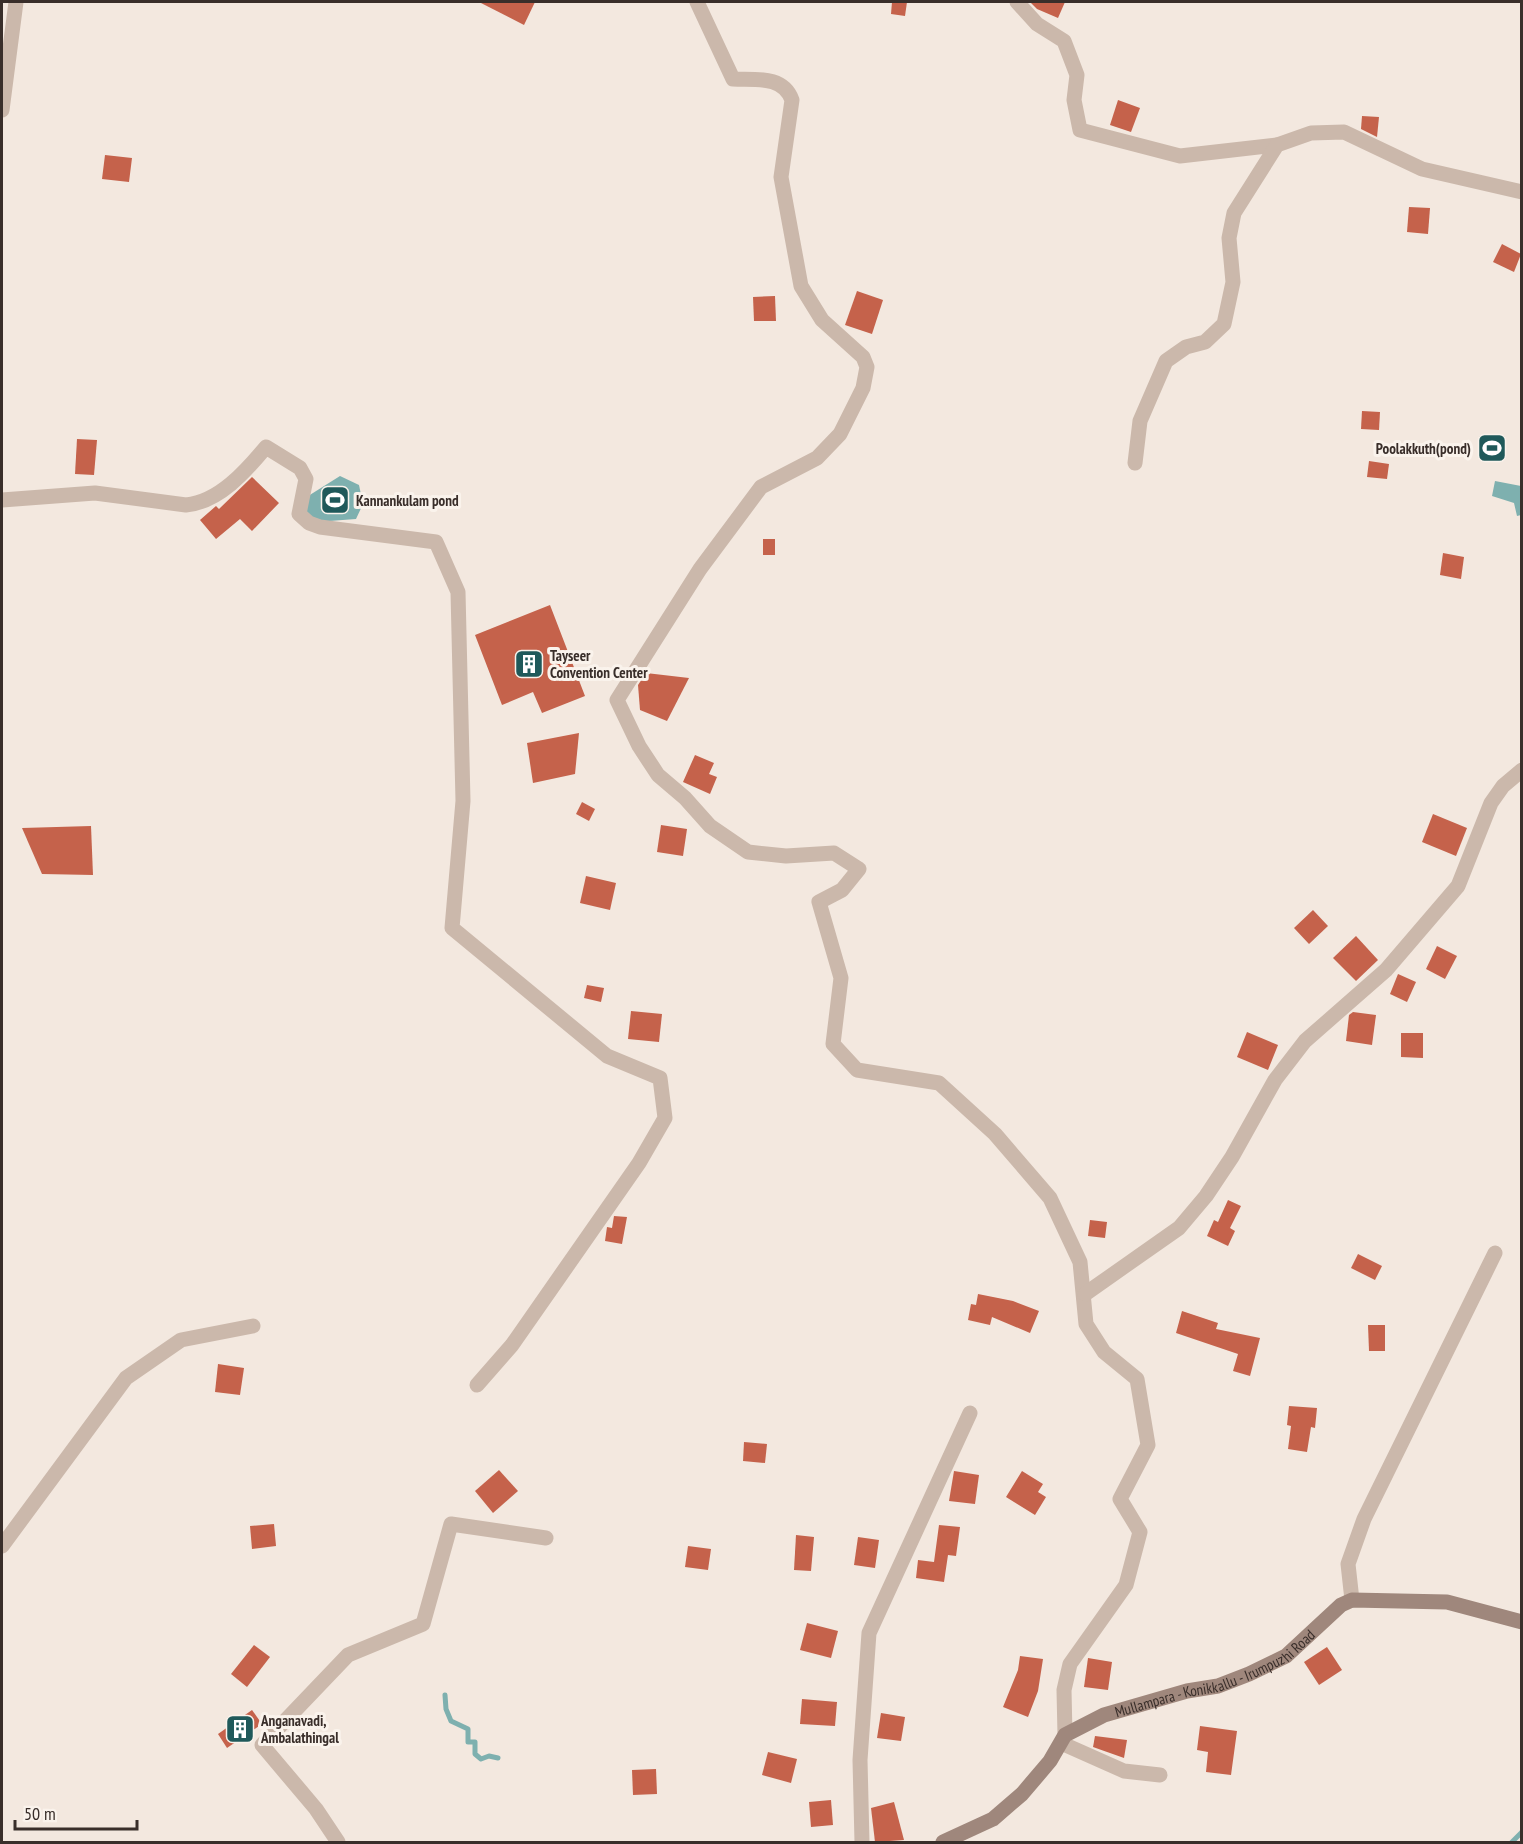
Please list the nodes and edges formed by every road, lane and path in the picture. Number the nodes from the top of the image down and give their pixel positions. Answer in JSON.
{"nodes":[{"id":1,"x":16,"y":2,"type":"edge"},
{"id":2,"x":697,"y":2,"type":"edge"},
{"id":3,"x":1017,"y":2,"type":"edge"},
{"id":4,"x":2,"y":110,"type":"edge"},
{"id":5,"x":1277,"y":145,"type":"junction"},
{"id":6,"x":1521,"y":192,"type":"edge"},
{"id":7,"x":1135,"y":463,"type":"dead end"},
{"id":8,"x":2,"y":500,"type":"edge"},
{"id":9,"x":1521,"y":770,"type":"edge"},
{"id":10,"x":1495,"y":1253,"type":"dead end"},
{"id":11,"x":1085,"y":1294,"type":"junction"},
{"id":12,"x":253,"y":1326,"type":"dead end"},
{"id":13,"x":477,"y":1385,"type":"dead end"},
{"id":14,"x":970,"y":1413,"type":"dead end"},
{"id":15,"x":546,"y":1538,"type":"dead end"},
{"id":16,"x":2,"y":1546,"type":"edge"},
{"id":17,"x":1352,"y":1600,"type":"junction"},
{"id":18,"x":1521,"y":1622,"type":"edge"},
{"id":19,"x":1063,"y":1739,"type":"junction"},
{"id":20,"x":1160,"y":1775,"type":"dead end"},
{"id":21,"x":338,"y":1842,"type":"edge"},
{"id":22,"x":862,"y":1842,"type":"edge"},
{"id":23,"x":943,"y":1842,"type":"edge"}],
"edges":[{"from":1,"to":4,"type":"street"},
{"from":2,"to":11,"type":"street"},
{"from":3,"to":5,"type":"street"},
{"from":5,"to":6,"type":"street"},
{"from":5,"to":7,"type":"street"},
{"from":8,"to":13,"type":"street"},
{"from":9,"to":11,"type":"street"},
{"from":10,"to":17,"type":"street"},
{"from":11,"to":19,"type":"street"},
{"from":12,"to":16,"type":"street"},
{"from":14,"to":22,"type":"street"},
{"from":15,"to":21,"type":"street"},
{"from":17,"to":18,"type":"main road"},
{"from":17,"to":19,"type":"main road","name":"Mullampara - Konikkallu - Irumpuzhi Road"},
{"from":19,"to":20,"type":"street"},
{"from":19,"to":23,"type":"main road"}]}
